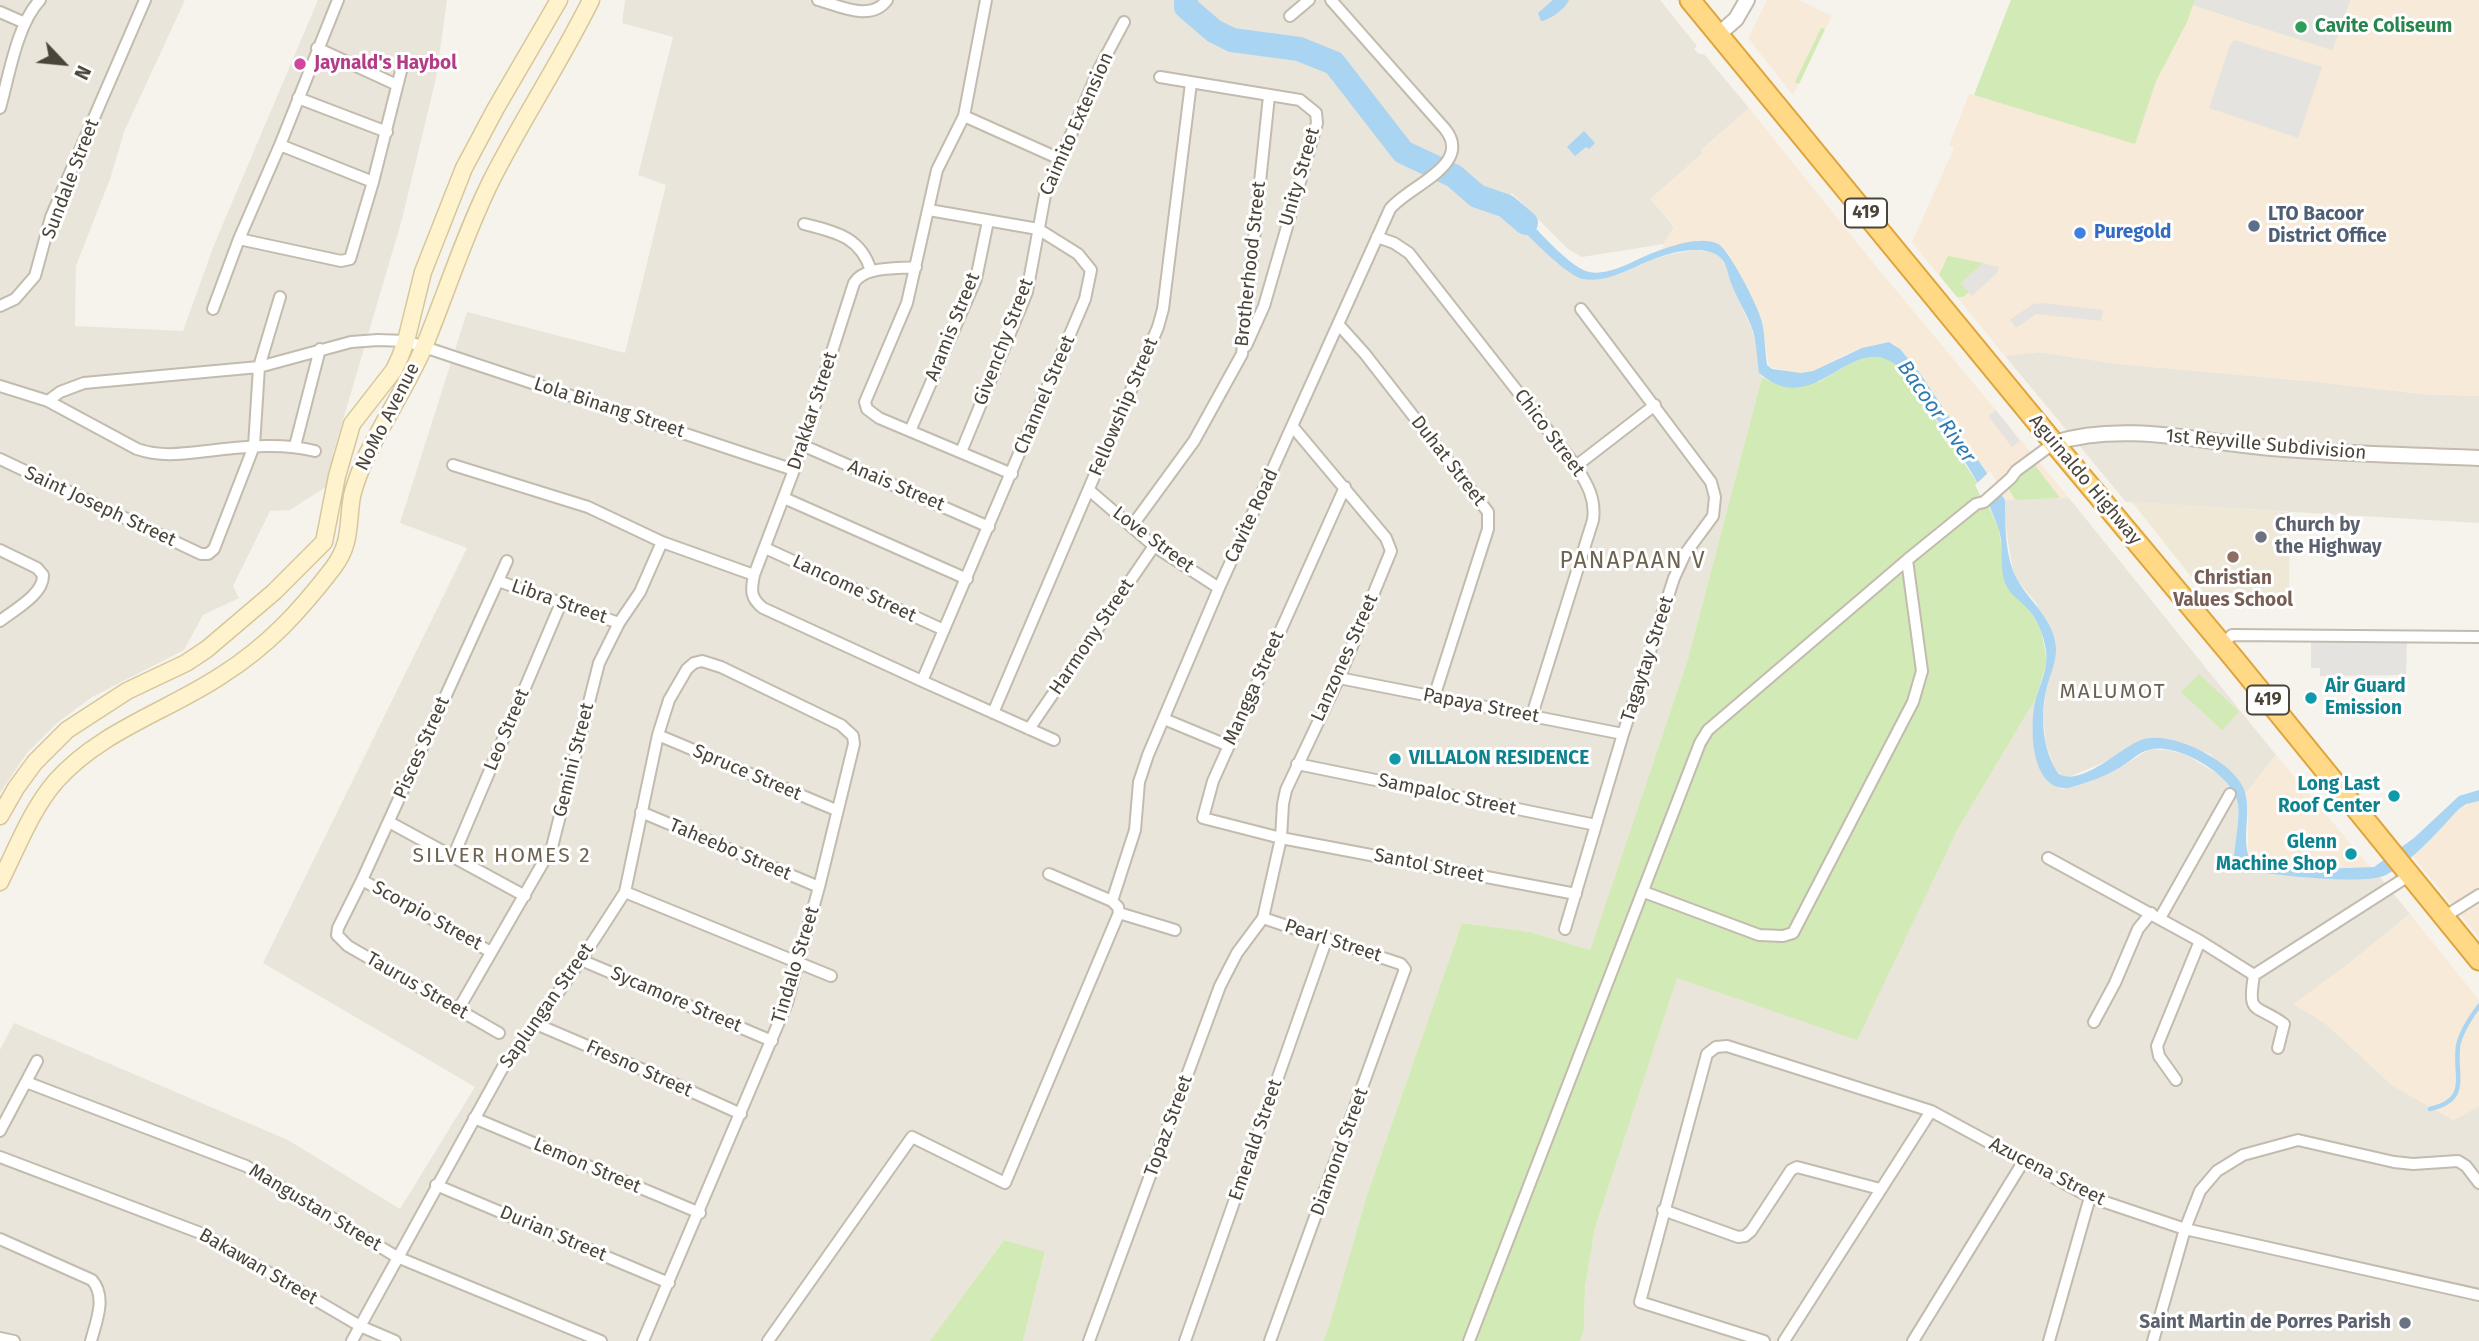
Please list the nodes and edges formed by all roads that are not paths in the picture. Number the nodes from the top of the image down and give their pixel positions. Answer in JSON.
{"nodes":[{"id":1,"x":40,"y":0,"type":"edge"},
{"id":2,"x":145,"y":0,"type":"edge"},
{"id":3,"x":338,"y":0,"type":"edge"},
{"id":4,"x":559,"y":0,"type":"edge"},
{"id":5,"x":591,"y":0,"type":"edge"},
{"id":6,"x":818,"y":0,"type":"edge"},
{"id":7,"x":986,"y":0,"type":"edge"},
{"id":8,"x":1309,"y":0,"type":"edge"},
{"id":9,"x":1331,"y":0,"type":"edge"},
{"id":10,"x":1690,"y":0,"type":"edge"},
{"id":11,"x":1747,"y":0,"type":"edge"},
{"id":12,"x":884,"y":4,"type":"edge"},
{"id":13,"x":0,"y":12,"type":"edge"},
{"id":14,"x":1290,"y":16,"type":"dead end"},
{"id":15,"x":1124,"y":22,"type":"dead end"},
{"id":16,"x":24,"y":23,"type":"junction"},
{"id":17,"x":1718,"y":34,"type":"junction"},
{"id":18,"x":317,"y":48,"type":"junction"},
{"id":19,"x":401,"y":71,"type":"dead end"},
{"id":20,"x":1160,"y":77,"type":"dead end"},
{"id":21,"x":1191,"y":83,"type":"junction"},
{"id":22,"x":397,"y":85,"type":"junction"},
{"id":23,"x":1269,"y":96,"type":"junction"},
{"id":24,"x":298,"y":98,"type":"junction"},
{"id":25,"x":0,"y":108,"type":"edge"},
{"id":26,"x":964,"y":116,"type":"junction"},
{"id":27,"x":387,"y":132,"type":"junction"},
{"id":28,"x":280,"y":145,"type":"junction"},
{"id":29,"x":1060,"y":159,"type":"junction"},
{"id":30,"x":373,"y":182,"type":"junction"},
{"id":31,"x":929,"y":210,"type":"junction"},
{"id":32,"x":988,"y":221,"type":"junction"},
{"id":33,"x":804,"y":224,"type":"dead end"},
{"id":34,"x":1038,"y":229,"type":"junction"},
{"id":35,"x":1377,"y":237,"type":"junction"},
{"id":36,"x":239,"y":239,"type":"junction"},
{"id":37,"x":916,"y":267,"type":"junction"},
{"id":38,"x":872,"y":271,"type":"junction"},
{"id":39,"x":280,"y":297,"type":"dead end"},
{"id":40,"x":0,"y":306,"type":"edge"},
{"id":41,"x":213,"y":309,"type":"dead end"},
{"id":42,"x":1581,"y":309,"type":"dead end"},
{"id":43,"x":1339,"y":325,"type":"junction"},
{"id":44,"x":406,"y":341,"type":"junction"},
{"id":45,"x":424,"y":347,"type":"junction"},
{"id":46,"x":320,"y":349,"type":"junction"},
{"id":47,"x":1242,"y":354,"type":"junction"},
{"id":48,"x":259,"y":367,"type":"junction"},
{"id":49,"x":0,"y":386,"type":"edge"},
{"id":50,"x":48,"y":401,"type":"junction"},
{"id":51,"x":1655,"y":405,"type":"junction"},
{"id":52,"x":1293,"y":427,"type":"junction"},
{"id":53,"x":910,"y":431,"type":"junction"},
{"id":54,"x":2054,"y":443,"type":"junction"},
{"id":55,"x":802,"y":445,"type":"junction"},
{"id":56,"x":254,"y":446,"type":"junction"},
{"id":57,"x":295,"y":446,"type":"junction"},
{"id":58,"x":315,"y":451,"type":"dead end"},
{"id":59,"x":961,"y":452,"type":"junction"},
{"id":60,"x":2479,"y":458,"type":"edge"},
{"id":61,"x":0,"y":459,"type":"edge"},
{"id":62,"x":453,"y":465,"type":"dead end"},
{"id":63,"x":1576,"y":466,"type":"junction"},
{"id":64,"x":794,"y":470,"type":"junction"},
{"id":65,"x":1012,"y":474,"type":"junction"},
{"id":66,"x":1345,"y":487,"type":"junction"},
{"id":67,"x":1088,"y":490,"type":"junction"},
{"id":68,"x":783,"y":498,"type":"junction"},
{"id":69,"x":1132,"y":526,"type":"junction"},
{"id":70,"x":989,"y":527,"type":"junction"},
{"id":71,"x":662,"y":542,"type":"junction"},
{"id":72,"x":1154,"y":546,"type":"junction"},
{"id":73,"x":765,"y":548,"type":"junction"},
{"id":74,"x":0,"y":550,"type":"edge"},
{"id":75,"x":1907,"y":560,"type":"junction"},
{"id":76,"x":507,"y":561,"type":"dead end"},
{"id":77,"x":754,"y":575,"type":"junction"},
{"id":78,"x":967,"y":579,"type":"junction"},
{"id":79,"x":498,"y":581,"type":"junction"},
{"id":80,"x":1219,"y":588,"type":"junction"},
{"id":81,"x":561,"y":603,"type":"junction"},
{"id":82,"x":0,"y":621,"type":"edge"},
{"id":83,"x":619,"y":623,"type":"junction"},
{"id":84,"x":944,"y":630,"type":"junction"},
{"id":85,"x":2479,"y":636,"type":"edge"},
{"id":86,"x":2222,"y":644,"type":"junction"},
{"id":87,"x":702,"y":662,"type":"joint"},
{"id":88,"x":1339,"y":678,"type":"junction"},
{"id":89,"x":922,"y":681,"type":"junction"},
{"id":90,"x":1434,"y":697,"type":"junction"},
{"id":91,"x":993,"y":713,"type":"junction"},
{"id":92,"x":1532,"y":715,"type":"junction"},
{"id":93,"x":1164,"y":719,"type":"junction"},
{"id":94,"x":1029,"y":729,"type":"junction"},
{"id":95,"x":1623,"y":734,"type":"junction"},
{"id":96,"x":658,"y":735,"type":"junction"},
{"id":97,"x":1054,"y":740,"type":"dead end"},
{"id":98,"x":1229,"y":746,"type":"junction"},
{"id":99,"x":1297,"y":764,"type":"junction"},
{"id":100,"x":2230,"y":794,"type":"dead end"},
{"id":101,"x":836,"y":810,"type":"junction"},
{"id":102,"x":641,"y":812,"type":"junction"},
{"id":103,"x":0,"y":816,"type":"edge"},
{"id":104,"x":389,"y":822,"type":"junction"},
{"id":105,"x":1596,"y":825,"type":"junction"},
{"id":106,"x":1281,"y":838,"type":"junction"},
{"id":107,"x":453,"y":857,"type":"junction"},
{"id":108,"x":2048,"y":859,"type":"dead end"},
{"id":109,"x":1049,"y":874,"type":"dead end"},
{"id":110,"x":2410,"y":875,"type":"junction"},
{"id":111,"x":362,"y":880,"type":"junction"},
{"id":112,"x":0,"y":882,"type":"edge"},
{"id":113,"x":819,"y":887,"type":"junction"},
{"id":114,"x":625,"y":892,"type":"junction"},
{"id":115,"x":1644,"y":892,"type":"junction"},
{"id":116,"x":1576,"y":894,"type":"junction"},
{"id":117,"x":2479,"y":895,"type":"edge"},
{"id":118,"x":525,"y":896,"type":"junction"},
{"id":119,"x":1112,"y":901,"type":"junction"},
{"id":120,"x":1119,"y":913,"type":"junction"},
{"id":121,"x":2156,"y":916,"type":"junction"},
{"id":122,"x":2444,"y":917,"type":"junction"},
{"id":123,"x":1264,"y":918,"type":"junction"},
{"id":124,"x":1564,"y":929,"type":"dead end"},
{"id":125,"x":1175,"y":930,"type":"dead end"},
{"id":126,"x":337,"y":935,"type":"joint"},
{"id":127,"x":1327,"y":938,"type":"junction"},
{"id":128,"x":2200,"y":941,"type":"junction"},
{"id":129,"x":491,"y":952,"type":"junction"},
{"id":130,"x":582,"y":960,"type":"junction"},
{"id":131,"x":2479,"y":960,"type":"edge"},
{"id":132,"x":1401,"y":964,"type":"joint"},
{"id":133,"x":798,"y":965,"type":"junction"},
{"id":134,"x":2254,"y":975,"type":"junction"},
{"id":135,"x":831,"y":976,"type":"dead end"},
{"id":136,"x":458,"y":1010,"type":"junction"},
{"id":137,"x":2094,"y":1022,"type":"dead end"},
{"id":138,"x":536,"y":1024,"type":"junction"},
{"id":139,"x":499,"y":1033,"type":"dead end"},
{"id":140,"x":772,"y":1041,"type":"junction"},
{"id":141,"x":2278,"y":1048,"type":"dead end"},
{"id":142,"x":37,"y":1061,"type":"dead end"},
{"id":143,"x":2176,"y":1080,"type":"dead end"},
{"id":144,"x":26,"y":1082,"type":"junction"},
{"id":145,"x":1931,"y":1111,"type":"junction"},
{"id":146,"x":741,"y":1114,"type":"junction"},
{"id":147,"x":474,"y":1118,"type":"junction"},
{"id":148,"x":0,"y":1131,"type":"edge"},
{"id":149,"x":0,"y":1157,"type":"edge"},
{"id":150,"x":2024,"y":1162,"type":"junction"},
{"id":151,"x":2479,"y":1183,"type":"edge"},
{"id":152,"x":436,"y":1185,"type":"junction"},
{"id":153,"x":1880,"y":1189,"type":"junction"},
{"id":154,"x":2090,"y":1197,"type":"junction"},
{"id":155,"x":1663,"y":1210,"type":"junction"},
{"id":156,"x":699,"y":1213,"type":"junction"},
{"id":157,"x":2185,"y":1229,"type":"junction"},
{"id":158,"x":0,"y":1239,"type":"edge"},
{"id":159,"x":397,"y":1257,"type":"junction"},
{"id":160,"x":669,"y":1283,"type":"junction"},
{"id":161,"x":2479,"y":1295,"type":"edge"},
{"id":162,"x":360,"y":1326,"type":"junction"},
{"id":163,"x":0,"y":1338,"type":"edge"},
{"id":164,"x":11,"y":1341,"type":"edge"},
{"id":165,"x":91,"y":1341,"type":"edge"},
{"id":166,"x":352,"y":1341,"type":"edge"},
{"id":167,"x":395,"y":1341,"type":"edge"},
{"id":168,"x":601,"y":1341,"type":"edge"},
{"id":169,"x":643,"y":1341,"type":"edge"},
{"id":170,"x":768,"y":1341,"type":"edge"},
{"id":171,"x":1089,"y":1341,"type":"edge"},
{"id":172,"x":1185,"y":1341,"type":"edge"},
{"id":173,"x":1270,"y":1341,"type":"edge"},
{"id":174,"x":1469,"y":1341,"type":"edge"},
{"id":175,"x":1764,"y":1341,"type":"edge"},
{"id":176,"x":1784,"y":1341,"type":"edge"},
{"id":177,"x":1913,"y":1341,"type":"edge"},
{"id":178,"x":2049,"y":1341,"type":"edge"},
{"id":179,"x":2154,"y":1341,"type":"edge"}],
"edges":[{"from":1,"to":16,"type":"street"},
{"from":2,"to":40,"type":"street","name":"Sundale Street"},
{"from":3,"to":18,"type":"street"},
{"from":4,"to":44,"type":"main road","name":"NoMo Avenue"},
{"from":5,"to":45,"type":"main road","name":"NoMo Avenue"},
{"from":6,"to":12,"type":"street"},
{"from":7,"to":26,"type":"street"},
{"from":8,"to":14,"type":"street"},
{"from":9,"to":35,"type":"street","name":"Cavite Road"},
{"from":10,"to":17,"type":"highway","name":"Aguinaldo Highway","number":"419"},
{"from":11,"to":17,"type":"street"},
{"from":13,"to":16,"type":"street"},
{"from":15,"to":29,"type":"street","name":"Caimito Extension"},
{"from":16,"to":25,"type":"street"},
{"from":17,"to":54,"type":"highway","name":"Aguinaldo Highway","number":"419"},
{"from":18,"to":22,"type":"street"},
{"from":18,"to":24,"type":"street"},
{"from":19,"to":22,"type":"street"},
{"from":20,"to":21,"type":"street","name":"Unity Street"},
{"from":21,"to":23,"type":"street","name":"Unity Street"},
{"from":21,"to":67,"type":"street","name":"Fellowship Street"},
{"from":22,"to":27,"type":"street"},
{"from":23,"to":47,"type":"street","name":"Brotherhood Street"},
{"from":23,"to":47,"type":"street","name":"Unity Street"},
{"from":24,"to":27,"type":"street"},
{"from":24,"to":28,"type":"street"},
{"from":26,"to":29,"type":"street"},
{"from":26,"to":31,"type":"street"},
{"from":27,"to":30,"type":"street"},
{"from":28,"to":30,"type":"street"},
{"from":28,"to":36,"type":"street"},
{"from":29,"to":34,"type":"street","name":"Caimito Extension"},
{"from":30,"to":36,"type":"street"},
{"from":31,"to":32,"type":"street","name":"Channel Street"},
{"from":31,"to":37,"type":"street"},
{"from":32,"to":34,"type":"street","name":"Channel Street"},
{"from":32,"to":53,"type":"street","name":"Aramis Street"},
{"from":33,"to":38,"type":"street"},
{"from":34,"to":59,"type":"street","name":"Givenchy Street"},
{"from":34,"to":65,"type":"street","name":"Channel Street"},
{"from":35,"to":43,"type":"street","name":"Cavite Road"},
{"from":35,"to":63,"type":"street","name":"Chico Street"},
{"from":36,"to":41,"type":"street"},
{"from":37,"to":38,"type":"street"},
{"from":37,"to":53,"type":"street"},
{"from":38,"to":55,"type":"street","name":"Drakkar Street"},
{"from":39,"to":48,"type":"street"},
{"from":42,"to":51,"type":"street","name":"Tagaytay Street"},
{"from":43,"to":52,"type":"street","name":"Cavite Road"},
{"from":43,"to":90,"type":"street","name":"Duhat Street"},
{"from":44,"to":45,"type":"street","name":"Lola Binang Street"},
{"from":44,"to":46,"type":"street","name":"Lola Binang Street"},
{"from":44,"to":103,"type":"main road","name":"NoMo Avenue"},
{"from":45,"to":64,"type":"street","name":"Lola Binang Street"},
{"from":45,"to":112,"type":"main road","name":"NoMo Avenue"},
{"from":46,"to":48,"type":"street","name":"Lola Binang Street"},
{"from":46,"to":57,"type":"street"},
{"from":47,"to":69,"type":"street","name":"Brotherhood Street"},
{"from":48,"to":50,"type":"street","name":"Lola Binang Street"},
{"from":48,"to":56,"type":"street"},
{"from":49,"to":50,"type":"street"},
{"from":50,"to":56,"type":"street"},
{"from":51,"to":63,"type":"street"},
{"from":51,"to":95,"type":"street","name":"Tagaytay Street"},
{"from":52,"to":66,"type":"street","name":"Lanzones Street"},
{"from":52,"to":80,"type":"street","name":"Cavite Road"},
{"from":53,"to":59,"type":"street"},
{"from":54,"to":60,"type":"street","name":"1st Reyville Subdivision"},
{"from":54,"to":75,"type":"street"},
{"from":54,"to":86,"type":"highway","name":"Aguinaldo Highway","number":"419"},
{"from":55,"to":64,"type":"street","name":"Drakkar Street"},
{"from":55,"to":70,"type":"street","name":"Anais Street"},
{"from":56,"to":57,"type":"street"},
{"from":56,"to":61,"type":"street","name":"Saint Joseph Street"},
{"from":57,"to":58,"type":"street"},
{"from":59,"to":65,"type":"street"},
{"from":62,"to":71,"type":"street"},
{"from":63,"to":92,"type":"street","name":"Chico Street"},
{"from":64,"to":68,"type":"street","name":"Drakkar Street"},
{"from":65,"to":70,"type":"street","name":"Channel Street"},
{"from":66,"to":88,"type":"street","name":"Lanzones Street"},
{"from":66,"to":98,"type":"street","name":"Mangga Street"},
{"from":67,"to":69,"type":"street","name":"Love Street"},
{"from":67,"to":91,"type":"street","name":"Fellowship Street"},
{"from":68,"to":73,"type":"street","name":"Drakkar Street"},
{"from":68,"to":78,"type":"street"},
{"from":69,"to":72,"type":"street","name":"Love Street"},
{"from":70,"to":78,"type":"street","name":"Channel Street"},
{"from":71,"to":77,"type":"street"},
{"from":71,"to":83,"type":"street","name":"Gemini Street"},
{"from":72,"to":80,"type":"street","name":"Love Street"},
{"from":72,"to":94,"type":"street","name":"Harmony Street"},
{"from":73,"to":77,"type":"street","name":"Drakkar Street"},
{"from":73,"to":84,"type":"street","name":"Lancome Street"},
{"from":74,"to":82,"type":"street"},
{"from":75,"to":115,"type":"street"},
{"from":75,"to":115,"type":"street"},
{"from":76,"to":79,"type":"street","name":"Pisces Street"},
{"from":77,"to":89,"type":"street","name":"Drakkar Street"},
{"from":78,"to":84,"type":"street","name":"Channel Street"},
{"from":79,"to":81,"type":"street","name":"Libra Street"},
{"from":79,"to":104,"type":"street","name":"Pisces Street"},
{"from":80,"to":93,"type":"street","name":"Cavite Road"},
{"from":81,"to":83,"type":"street","name":"Libra Street"},
{"from":81,"to":107,"type":"street","name":"Leo Street"},
{"from":83,"to":118,"type":"street","name":"Gemini Street"},
{"from":84,"to":89,"type":"street","name":"Channel Street"},
{"from":85,"to":86,"type":"street"},
{"from":86,"to":110,"type":"highway","name":"Aguinaldo Highway","number":"419"},
{"from":87,"to":96,"type":"street","name":"Saplungan Street"},
{"from":87,"to":101,"type":"street","name":"Tindalo Street"},
{"from":88,"to":90,"type":"street","name":"Papaya Street"},
{"from":88,"to":99,"type":"street","name":"Lanzones Street"},
{"from":89,"to":91,"type":"street"},
{"from":90,"to":92,"type":"street","name":"Papaya Street"},
{"from":91,"to":94,"type":"street"},
{"from":92,"to":95,"type":"street","name":"Papaya Street"},
{"from":93,"to":98,"type":"street"},
{"from":93,"to":119,"type":"street","name":"Cavite Road"},
{"from":94,"to":97,"type":"street"},
{"from":95,"to":105,"type":"street","name":"Tagaytay Street"},
{"from":96,"to":101,"type":"street","name":"Spruce Street"},
{"from":96,"to":102,"type":"street","name":"Saplungan Street"},
{"from":98,"to":106,"type":"street","name":"Mangga Street"},
{"from":99,"to":105,"type":"street","name":"Sampaloc Street"},
{"from":99,"to":106,"type":"street","name":"Lanzones Street"},
{"from":100,"to":121,"type":"street"},
{"from":101,"to":113,"type":"street","name":"Tindalo Street"},
{"from":102,"to":113,"type":"street","name":"Taheebo Street"},
{"from":102,"to":114,"type":"street","name":"Saplungan Street"},
{"from":104,"to":107,"type":"street"},
{"from":104,"to":111,"type":"street","name":"Pisces Street"},
{"from":105,"to":116,"type":"street","name":"Tagaytay Street"},
{"from":106,"to":116,"type":"street","name":"Santol Street"},
{"from":106,"to":123,"type":"street","name":"Lanzones Street"},
{"from":107,"to":118,"type":"street"},
{"from":108,"to":121,"type":"street"},
{"from":109,"to":119,"type":"street"},
{"from":110,"to":122,"type":"highway","name":"Aguinaldo Highway","number":"419"},
{"from":110,"to":134,"type":"street"},
{"from":111,"to":126,"type":"street","name":"Pisces Street"},
{"from":111,"to":129,"type":"street","name":"Scorpio Street"},
{"from":113,"to":133,"type":"street","name":"Tindalo Street"},
{"from":114,"to":130,"type":"street","name":"Saplungan Street"},
{"from":114,"to":133,"type":"street"},
{"from":115,"to":174,"type":"street"},
{"from":116,"to":124,"type":"street","name":"Tagaytay Street"},
{"from":117,"to":122,"type":"street"},
{"from":118,"to":129,"type":"street","name":"Gemini Street"},
{"from":119,"to":120,"type":"street"},
{"from":120,"to":125,"type":"street"},
{"from":120,"to":170,"type":"street"},
{"from":121,"to":128,"type":"street"},
{"from":121,"to":137,"type":"street"},
{"from":122,"to":131,"type":"highway","name":"Aguinaldo Highway","number":"419"},
{"from":123,"to":127,"type":"street","name":"Pearl Street"},
{"from":123,"to":171,"type":"street","name":"Topaz Street"},
{"from":126,"to":136,"type":"street","name":"Taurus Street"},
{"from":127,"to":132,"type":"street","name":"Pearl Street"},
{"from":127,"to":172,"type":"street","name":"Emerald Street"},
{"from":128,"to":134,"type":"street"},
{"from":128,"to":143,"type":"street"},
{"from":129,"to":136,"type":"street","name":"Gemini Street"},
{"from":130,"to":138,"type":"street","name":"Saplungan Street"},
{"from":130,"to":140,"type":"street","name":"Sycamore Street"},
{"from":132,"to":173,"type":"street","name":"Diamond Street"},
{"from":133,"to":135,"type":"street"},
{"from":133,"to":140,"type":"street","name":"Tindalo Street"},
{"from":134,"to":141,"type":"street"},
{"from":136,"to":139,"type":"street","name":"Taurus Street"},
{"from":138,"to":146,"type":"street","name":"Fresno Street"},
{"from":138,"to":147,"type":"street","name":"Saplungan Street"},
{"from":140,"to":146,"type":"street","name":"Tindalo Street"},
{"from":142,"to":144,"type":"street"},
{"from":144,"to":148,"type":"street"},
{"from":144,"to":159,"type":"street","name":"Mangustan Street"},
{"from":145,"to":150,"type":"street","name":"Azucena Street"},
{"from":145,"to":153,"type":"street"},
{"from":145,"to":155,"type":"street","name":"Azucena Street"},
{"from":146,"to":156,"type":"street","name":"Tindalo Street"},
{"from":147,"to":152,"type":"street","name":"Saplungan Street"},
{"from":147,"to":156,"type":"street","name":"Lemon Street"},
{"from":149,"to":162,"type":"street","name":"Bakawan Street"},
{"from":150,"to":154,"type":"street","name":"Azucena Street"},
{"from":150,"to":177,"type":"street"},
{"from":151,"to":157,"type":"street"},
{"from":152,"to":159,"type":"street","name":"Saplungan Street"},
{"from":152,"to":160,"type":"street","name":"Durian Street"},
{"from":153,"to":155,"type":"street"},
{"from":153,"to":176,"type":"street"},
{"from":154,"to":157,"type":"street","name":"Azucena Street"},
{"from":154,"to":178,"type":"street"},
{"from":155,"to":175,"type":"street"},
{"from":156,"to":160,"type":"street","name":"Tindalo Street"},
{"from":157,"to":161,"type":"street","name":"Azucena Street"},
{"from":157,"to":179,"type":"street"},
{"from":158,"to":165,"type":"street"},
{"from":159,"to":162,"type":"street","name":"Saplungan Street"},
{"from":159,"to":168,"type":"street","name":"Mangustan Street"},
{"from":160,"to":169,"type":"street","name":"Tindalo Street"},
{"from":162,"to":166,"type":"street","name":"Saplungan Street"},
{"from":162,"to":167,"type":"street","name":"Bakawan Street"},
{"from":163,"to":164,"type":"street"}]}
